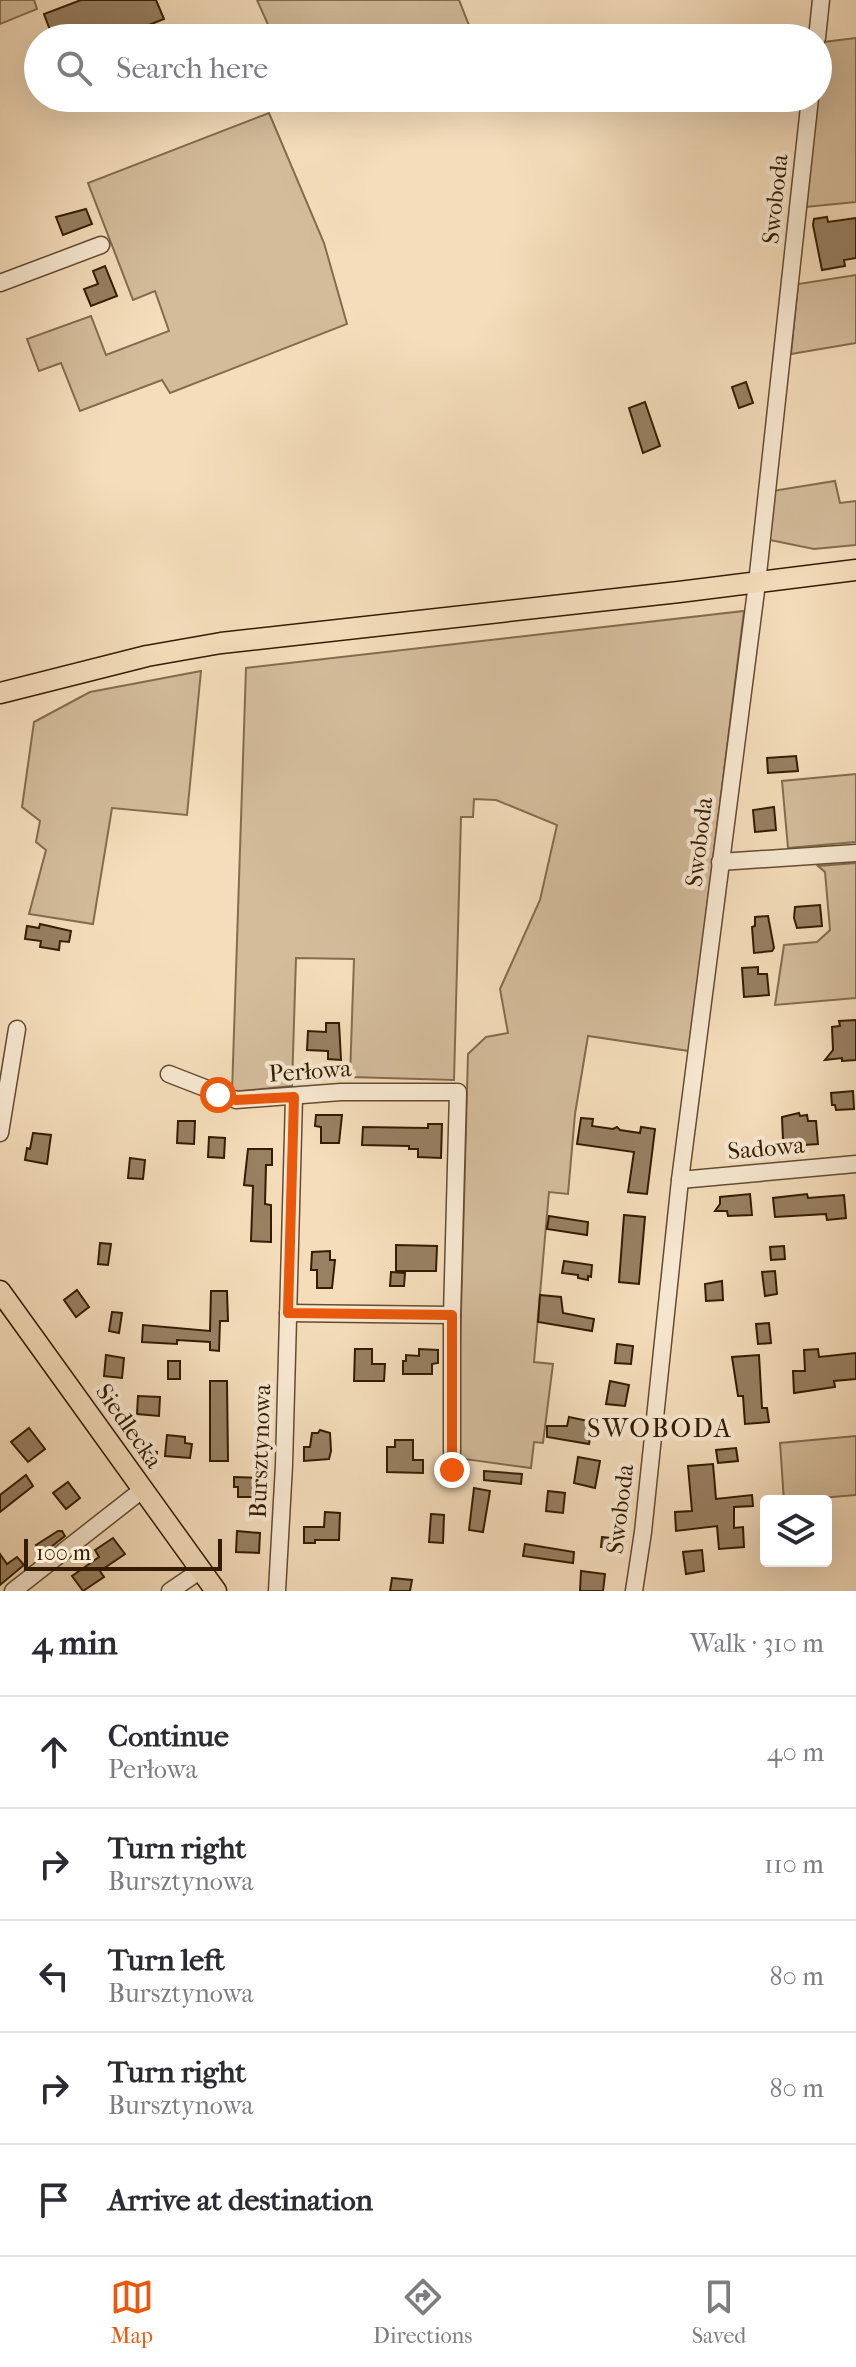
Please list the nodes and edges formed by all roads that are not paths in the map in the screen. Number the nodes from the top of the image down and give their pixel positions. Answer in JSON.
{"nodes":[{"id":1,"x":821,"y":0,"type":"edge"},
{"id":2,"x":818,"y":24,"type":"edge"},
{"id":3,"x":808,"y":112,"type":"edge"},
{"id":4,"x":101,"y":245,"type":"dead end"},
{"id":5,"x":0,"y":283,"type":"edge"},
{"id":6,"x":856,"y":570,"type":"edge"},
{"id":7,"x":757,"y":583,"type":"junction"},
{"id":8,"x":0,"y":693,"type":"edge"},
{"id":9,"x":856,"y":853,"type":"edge"},
{"id":10,"x":720,"y":862,"type":"junction"},
{"id":11,"x":17,"y":1029,"type":"dead end"},
{"id":12,"x":169,"y":1074,"type":"dead end"},
{"id":13,"x":294,"y":1097,"type":"junction"},
{"id":14,"x":0,"y":1133,"type":"edge"},
{"id":15,"x":856,"y":1164,"type":"edge"},
{"id":16,"x":680,"y":1180,"type":"junction"},
{"id":17,"x":0,"y":1291,"type":"edge"},
{"id":18,"x":288,"y":1313,"type":"junction"},
{"id":19,"x":452,"y":1315,"type":"junction"},
{"id":20,"x":452,"y":1470,"type":"dead end"},
{"id":21,"x":142,"y":1490,"type":"junction"},
{"id":22,"x":201,"y":1570,"type":"junction"},
{"id":23,"x":13,"y":1591,"type":"edge"},
{"id":24,"x":170,"y":1591,"type":"edge"},
{"id":25,"x":216,"y":1591,"type":"edge"},
{"id":26,"x":277,"y":1591,"type":"edge"},
{"id":27,"x":634,"y":1591,"type":"edge"}],
"edges":[{"from":1,"to":2,"type":"street"},
{"from":3,"to":7,"type":"street","name":"Swoboda"},
{"from":4,"to":5,"type":"street"},
{"from":6,"to":7,"type":"main road"},
{"from":7,"to":8,"type":"main road"},
{"from":7,"to":10,"type":"street","name":"Swoboda"},
{"from":9,"to":10,"type":"street"},
{"from":10,"to":16,"type":"street","name":"Swoboda"},
{"from":11,"to":14,"type":"street"},
{"from":12,"to":13,"type":"street","name":"Perłowa"},
{"from":13,"to":18,"type":"street","name":"Bursztynowa"},
{"from":13,"to":19,"type":"street","name":"Perłowa"},
{"from":15,"to":16,"type":"street","name":"Sadowa"},
{"from":16,"to":27,"type":"street","name":"Swoboda"},
{"from":17,"to":21,"type":"main road","name":"Siedlecka"},
{"from":18,"to":19,"type":"street"},
{"from":18,"to":26,"type":"street","name":"Bursztynowa"},
{"from":19,"to":20,"type":"street"},
{"from":21,"to":22,"type":"main road","name":"Siedlecka"},
{"from":21,"to":23,"type":"street"},
{"from":22,"to":24,"type":"street"},
{"from":22,"to":25,"type":"main road","name":"Siedlecka"}]}
